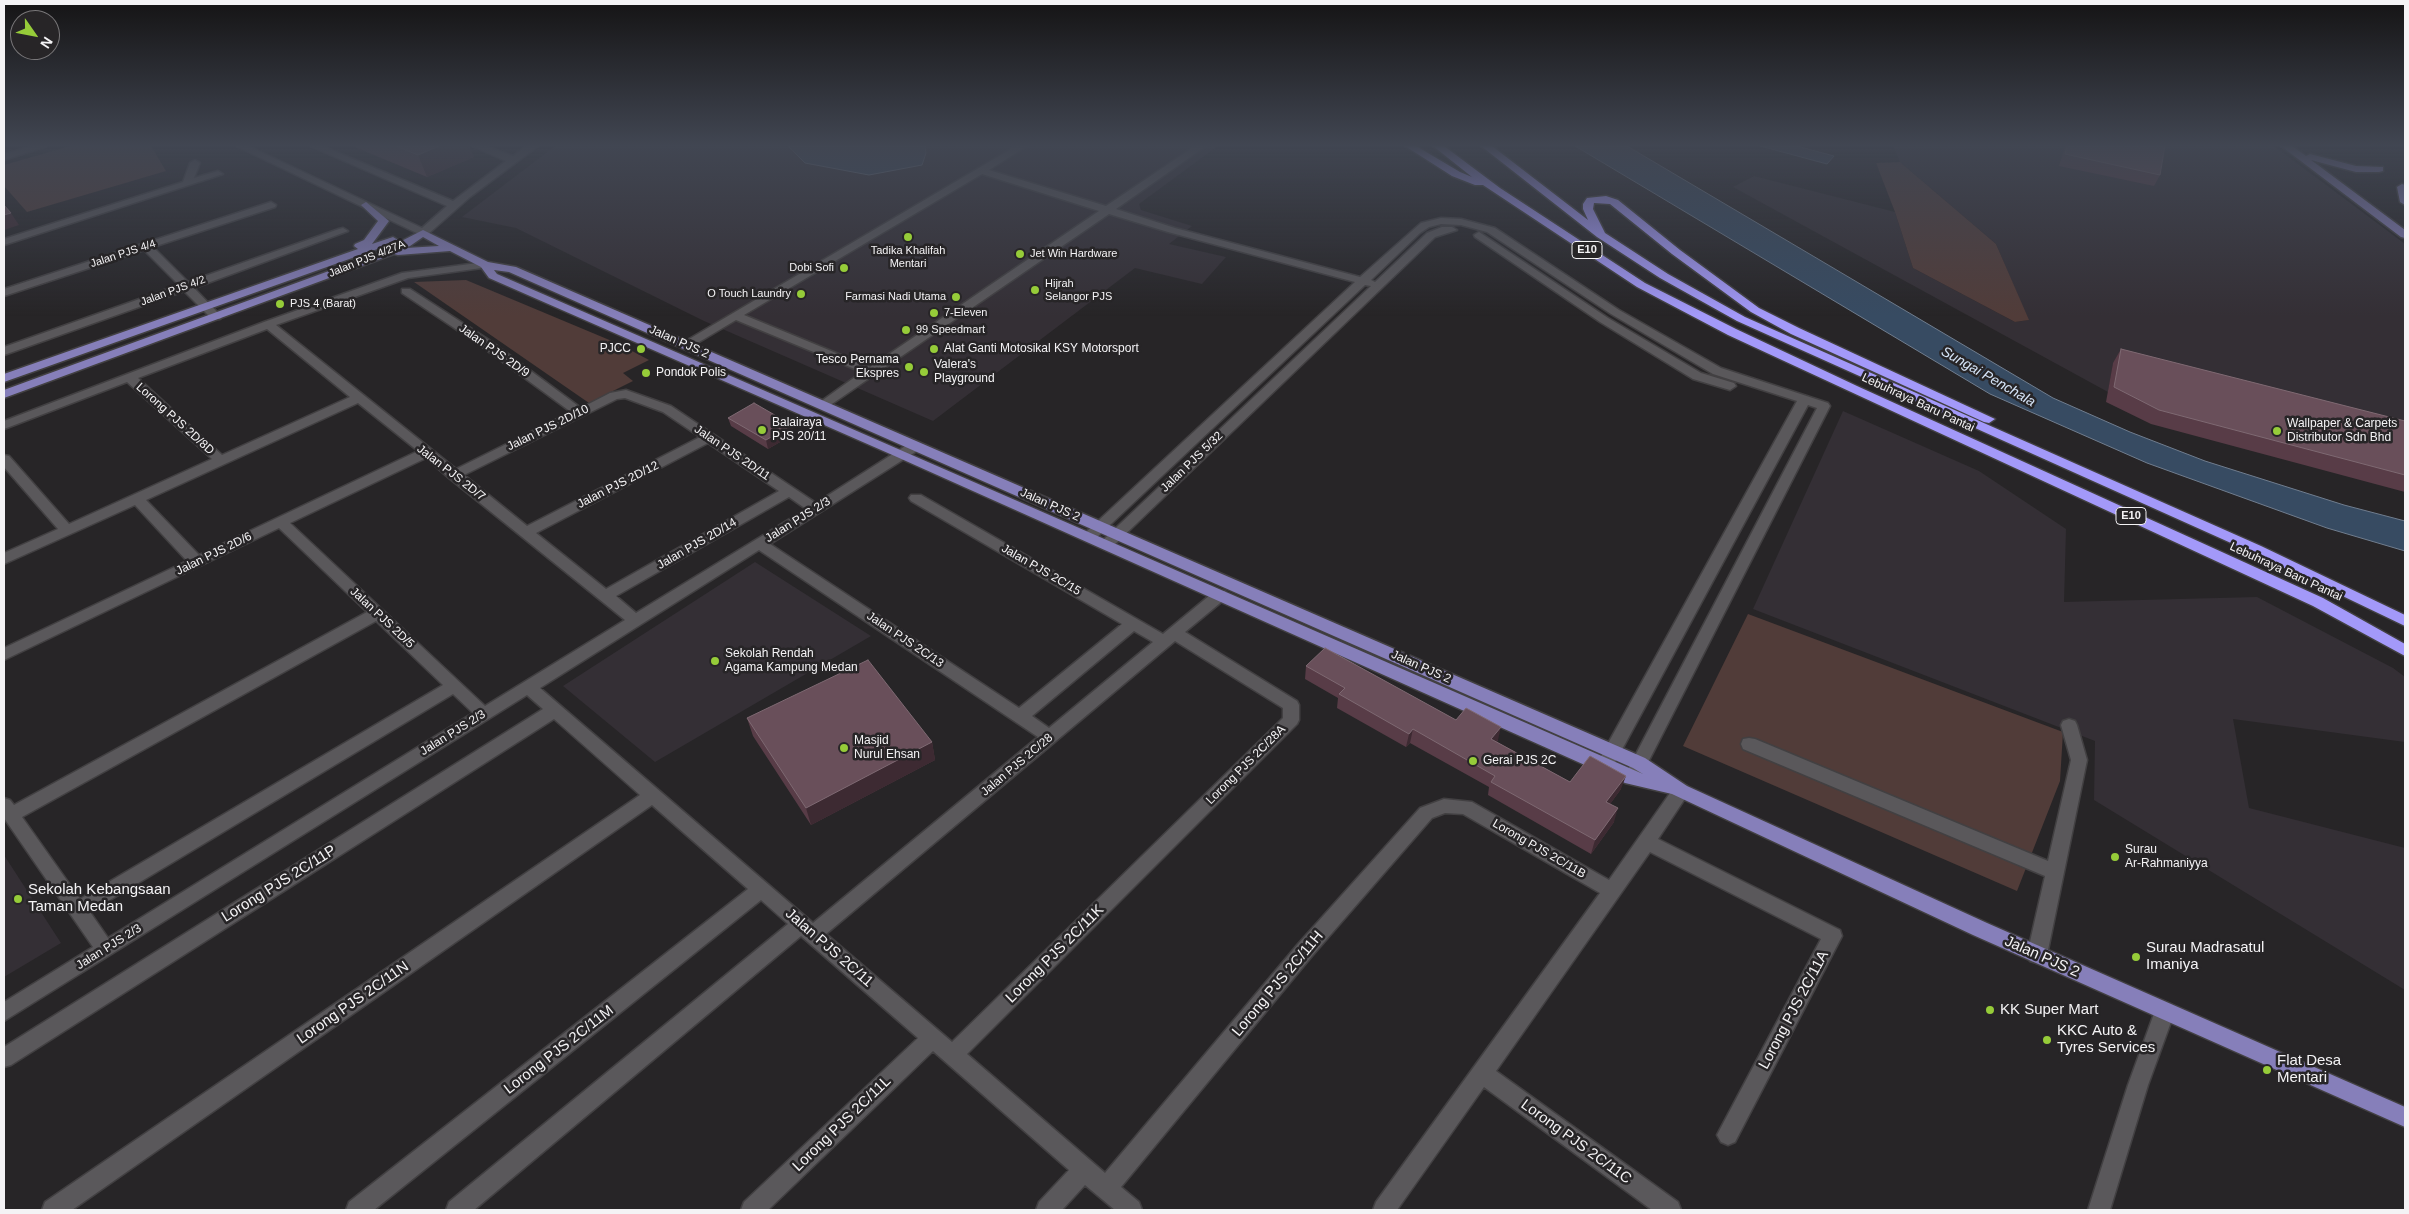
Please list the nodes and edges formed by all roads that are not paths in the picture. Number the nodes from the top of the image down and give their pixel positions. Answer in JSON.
{"nodes":[{"id":1,"x":128,"y":203,"type":"edge"},
{"id":2,"x":361,"y":203,"type":"edge"},
{"id":3,"x":448,"y":203,"type":"edge"},
{"id":4,"x":457,"y":203,"type":"edge"},
{"id":5,"x":925,"y":203,"type":"edge"},
{"id":6,"x":1080,"y":203,"type":"edge"},
{"id":7,"x":1118,"y":203,"type":"edge"},
{"id":8,"x":1515,"y":203,"type":"edge"},
{"id":9,"x":1558,"y":203,"type":"edge"},
{"id":10,"x":1590,"y":203,"type":"edge"},
{"id":11,"x":1615,"y":203,"type":"edge"},
{"id":12,"x":2362,"y":203,"type":"edge"},
{"id":13,"x":2376,"y":203,"type":"edge"},
{"id":14,"x":271,"y":205,"type":"dead end"},
{"id":15,"x":366,"y":205,"type":"junction"},
{"id":16,"x":454,"y":205,"type":"junction"},
{"id":17,"x":1106,"y":211,"type":"junction"},
{"id":18,"x":2405,"y":223,"type":"edge"},
{"id":19,"x":419,"y":230,"type":"junction"},
{"id":20,"x":343,"y":231,"type":"dead end"},
{"id":21,"x":2405,"y":235,"type":"edge"},
{"id":22,"x":1601,"y":236,"type":"junction"},
{"id":23,"x":4,"y":242,"type":"edge"},
{"id":24,"x":146,"y":246,"type":"junction"},
{"id":25,"x":452,"y":248,"type":"junction"},
{"id":26,"x":382,"y":255,"type":"junction"},
{"id":27,"x":485,"y":265,"type":"junction"},
{"id":28,"x":314,"y":266,"type":"junction"},
{"id":29,"x":1367,"y":277,"type":"junction"},
{"id":30,"x":1382,"y":281,"type":"junction"},
{"id":31,"x":186,"y":287,"type":"junction"},
{"id":32,"x":406,"y":291,"type":"dead end"},
{"id":33,"x":4,"y":293,"type":"edge"},
{"id":34,"x":205,"y":306,"type":"junction"},
{"id":35,"x":735,"y":315,"type":"junction"},
{"id":36,"x":216,"y":317,"type":"junction"},
{"id":37,"x":268,"y":324,"type":"junction"},
{"id":38,"x":685,"y":345,"type":"junction"},
{"id":39,"x":4,"y":351,"type":"edge"},
{"id":40,"x":872,"y":372,"type":"junction"},
{"id":41,"x":129,"y":377,"type":"junction"},
{"id":42,"x":4,"y":378,"type":"edge"},
{"id":43,"x":4,"y":394,"type":"edge"},
{"id":44,"x":358,"y":398,"type":"junction"},
{"id":45,"x":645,"y":400,"type":"joint"},
{"id":46,"x":1802,"y":404,"type":"junction"},
{"id":47,"x":822,"y":405,"type":"junction"},
{"id":48,"x":580,"y":413,"type":"junction"},
{"id":49,"x":4,"y":425,"type":"edge"},
{"id":50,"x":709,"y":437,"type":"junction"},
{"id":51,"x":908,"y":450,"type":"junction"},
{"id":52,"x":425,"y":453,"type":"junction"},
{"id":53,"x":4,"y":460,"type":"edge"},
{"id":54,"x":220,"y":460,"type":"junction"},
{"id":55,"x":454,"y":475,"type":"junction"},
{"id":56,"x":789,"y":491,"type":"junction"},
{"id":57,"x":916,"y":498,"type":"dead end"},
{"id":58,"x":137,"y":499,"type":"junction"},
{"id":59,"x":816,"y":509,"type":"junction"},
{"id":60,"x":281,"y":522,"type":"junction"},
{"id":61,"x":67,"y":531,"type":"junction"},
{"id":62,"x":526,"y":532,"type":"junction"},
{"id":63,"x":1095,"y":532,"type":"junction"},
{"id":64,"x":1111,"y":540,"type":"junction"},
{"id":65,"x":760,"y":544,"type":"junction"},
{"id":66,"x":4,"y":559,"type":"edge"},
{"id":67,"x":197,"y":562,"type":"junction"},
{"id":68,"x":605,"y":596,"type":"junction"},
{"id":69,"x":1220,"y":596,"type":"junction"},
{"id":70,"x":378,"y":613,"type":"junction"},
{"id":71,"x":635,"y":620,"type":"junction"},
{"id":72,"x":2405,"y":620,"type":"edge"},
{"id":73,"x":1133,"y":623,"type":"junction"},
{"id":74,"x":1170,"y":637,"type":"junction"},
{"id":75,"x":2405,"y":651,"type":"edge"},
{"id":76,"x":4,"y":654,"type":"edge"},
{"id":77,"x":453,"y":686,"type":"junction"},
{"id":78,"x":528,"y":686,"type":"junction"},
{"id":79,"x":555,"y":710,"type":"junction"},
{"id":80,"x":484,"y":714,"type":"junction"},
{"id":81,"x":1020,"y":717,"type":"junction"},
{"id":82,"x":2070,"y":724,"type":"dead end"},
{"id":83,"x":1050,"y":737,"type":"junction"},
{"id":84,"x":1749,"y":744,"type":"dead end"},
{"id":85,"x":1613,"y":751,"type":"junction"},
{"id":86,"x":1639,"y":763,"type":"junction"},
{"id":87,"x":1604,"y":766,"type":"junction"},
{"id":88,"x":1631,"y":778,"type":"junction"},
{"id":89,"x":1681,"y":791,"type":"junction"},
{"id":90,"x":653,"y":795,"type":"junction"},
{"id":91,"x":1466,"y":807,"type":"joint"},
{"id":92,"x":7,"y":810,"type":"edge"},
{"id":93,"x":1647,"y":842,"type":"junction"},
{"id":94,"x":1157,"y":853,"type":"joint"},
{"id":95,"x":2055,"y":872,"type":"junction"},
{"id":96,"x":761,"y":889,"type":"junction"},
{"id":97,"x":1612,"y":891,"type":"junction"},
{"id":98,"x":78,"y":910,"type":"junction"},
{"id":99,"x":808,"y":929,"type":"junction"},
{"id":100,"x":105,"y":949,"type":"junction"},
{"id":101,"x":2037,"y":954,"type":"junction"},
{"id":102,"x":2165,"y":1011,"type":"junction"},
{"id":103,"x":4,"y":1012,"type":"edge"},
{"id":104,"x":932,"y":1038,"type":"junction"},
{"id":105,"x":952,"y":1055,"type":"junction"},
{"id":106,"x":4,"y":1058,"type":"edge"},
{"id":107,"x":1482,"y":1074,"type":"junction"},
{"id":108,"x":2405,"y":1118,"type":"edge"},
{"id":109,"x":1728,"y":1135,"type":"dead end"},
{"id":110,"x":1084,"y":1170,"type":"junction"},
{"id":111,"x":1106,"y":1188,"type":"junction"},
{"id":112,"x":53,"y":1210,"type":"edge"},
{"id":113,"x":357,"y":1210,"type":"edge"},
{"id":114,"x":457,"y":1210,"type":"edge"},
{"id":115,"x":752,"y":1210,"type":"edge"},
{"id":116,"x":1047,"y":1210,"type":"edge"},
{"id":117,"x":1131,"y":1210,"type":"edge"},
{"id":118,"x":1384,"y":1210,"type":"edge"},
{"id":119,"x":1670,"y":1210,"type":"edge"},
{"id":120,"x":2099,"y":1210,"type":"edge"}],
"edges":[{"from":1,"to":23,"type":"street"},
{"from":2,"to":15,"type":"street"},
{"from":3,"to":16,"type":"street"},
{"from":4,"to":16,"type":"street"},
{"from":5,"to":35,"type":"street"},
{"from":6,"to":17,"type":"street"},
{"from":7,"to":17,"type":"street"},
{"from":8,"to":75,"type":"highway","name":"Lebuhraya Baru Pantai","number":"E10"},
{"from":9,"to":22,"type":"highway","name":"Lebuhraya Baru Pantai","number":"E10"},
{"from":10,"to":22,"type":"highway"},
{"from":11,"to":72,"type":"highway"},
{"from":12,"to":21,"type":"main road"},
{"from":13,"to":18,"type":"main road"},
{"from":14,"to":24,"type":"street","name":"Jalan PJS 4/4"},
{"from":15,"to":19,"type":"street"},
{"from":15,"to":28,"type":"main road"},
{"from":16,"to":19,"type":"street"},
{"from":17,"to":29,"type":"street"},
{"from":17,"to":40,"type":"street"},
{"from":19,"to":25,"type":"main road","name":"Jalan PJS 2"},
{"from":19,"to":26,"type":"main road","name":"Jalan PJS 4/27A"},
{"from":19,"to":28,"type":"main road","name":"Jalan PJS 4/27A"},
{"from":20,"to":31,"type":"street","name":"Jalan PJS 4/2"},
{"from":22,"to":72,"type":"highway","name":"Lebuhraya Baru Pantai","number":"E10"},
{"from":24,"to":31,"type":"street"},
{"from":24,"to":33,"type":"street","name":"Jalan PJS 4/4"},
{"from":25,"to":26,"type":"main road"},
{"from":25,"to":27,"type":"main road","name":"Jalan PJS 2"},
{"from":26,"to":36,"type":"main road","name":"Jalan PJS 4/27A"},
{"from":27,"to":37,"type":"street"},
{"from":27,"to":38,"type":"main road","name":"Jalan PJS 2"},
{"from":27,"to":51,"type":"main road"},
{"from":28,"to":34,"type":"main road","name":"Jalan PJS 4/27A"},
{"from":29,"to":30,"type":"street"},
{"from":29,"to":46,"type":"street","name":"Jalan PJS 5/32"},
{"from":29,"to":63,"type":"street","name":"Jalan PJS 5/32"},
{"from":30,"to":46,"type":"street","name":"Jalan PJS 5/32"},
{"from":30,"to":64,"type":"street","name":"Jalan PJS 5/32"},
{"from":31,"to":34,"type":"street"},
{"from":31,"to":39,"type":"street","name":"Jalan PJS 4/2"},
{"from":32,"to":48,"type":"street","name":"Jalan PJS 2D/9"},
{"from":34,"to":36,"type":"street"},
{"from":34,"to":42,"type":"main road","name":"Jalan PJS 4/27A"},
{"from":35,"to":38,"type":"street"},
{"from":35,"to":40,"type":"street"},
{"from":36,"to":43,"type":"main road","name":"Jalan PJS 4/27A"},
{"from":37,"to":41,"type":"street"},
{"from":37,"to":44,"type":"street","name":"Jalan PJS 2D/7"},
{"from":38,"to":47,"type":"main road","name":"Jalan PJS 2"},
{"from":40,"to":47,"type":"street"},
{"from":41,"to":49,"type":"street"},
{"from":41,"to":54,"type":"street","name":"Lorong PJS 2D/8D"},
{"from":44,"to":52,"type":"street","name":"Jalan PJS 2D/7"},
{"from":44,"to":54,"type":"street"},
{"from":45,"to":48,"type":"street","name":"Jalan PJS 2D/10"},
{"from":45,"to":50,"type":"street","name":"Jalan PJS 2D/11"},
{"from":46,"to":85,"type":"street"},
{"from":46,"to":86,"type":"street"},
{"from":47,"to":51,"type":"main road","name":"Jalan PJS 2"},
{"from":48,"to":55,"type":"street","name":"Jalan PJS 2D/10"},
{"from":50,"to":56,"type":"street","name":"Jalan PJS 2D/11"},
{"from":50,"to":62,"type":"street","name":"Jalan PJS 2D/12"},
{"from":51,"to":59,"type":"street","name":"Jalan PJS 2/3"},
{"from":51,"to":63,"type":"main road","name":"Jalan PJS 2"},
{"from":52,"to":55,"type":"street","name":"Jalan PJS 2D/7"},
{"from":52,"to":60,"type":"street","name":"Jalan PJS 2D/6"},
{"from":53,"to":61,"type":"street"},
{"from":54,"to":58,"type":"street"},
{"from":55,"to":62,"type":"street","name":"Jalan PJS 2D/7"},
{"from":56,"to":59,"type":"street","name":"Jalan PJS 2D/11"},
{"from":56,"to":68,"type":"street","name":"Jalan PJS 2D/14"},
{"from":57,"to":73,"type":"street","name":"Jalan PJS 2C/15"},
{"from":58,"to":61,"type":"street"},
{"from":58,"to":67,"type":"street"},
{"from":59,"to":65,"type":"street","name":"Jalan PJS 2/3"},
{"from":60,"to":67,"type":"street","name":"Jalan PJS 2D/6"},
{"from":60,"to":70,"type":"street","name":"Jalan PJS 2D/5"},
{"from":61,"to":66,"type":"street"},
{"from":62,"to":68,"type":"street","name":"Jalan PJS 2D/7"},
{"from":63,"to":64,"type":"main road","name":"Jalan PJS 2"},
{"from":64,"to":69,"type":"main road","name":"Jalan PJS 2"},
{"from":64,"to":85,"type":"main road","name":"Jalan PJS 2"},
{"from":65,"to":71,"type":"street","name":"Jalan PJS 2/3"},
{"from":65,"to":81,"type":"street","name":"Jalan PJS 2C/13"},
{"from":67,"to":76,"type":"street","name":"Jalan PJS 2D/6"},
{"from":68,"to":71,"type":"street","name":"Jalan PJS 2D/7"},
{"from":69,"to":74,"type":"street","name":"Jalan PJS 2C/28"},
{"from":69,"to":87,"type":"main road","name":"Jalan PJS 2"},
{"from":70,"to":77,"type":"street","name":"Jalan PJS 2D/5"},
{"from":70,"to":92,"type":"street"},
{"from":71,"to":78,"type":"street","name":"Jalan PJS 2/3"},
{"from":73,"to":74,"type":"street","name":"Jalan PJS 2C/15"},
{"from":73,"to":81,"type":"street"},
{"from":74,"to":83,"type":"street","name":"Jalan PJS 2C/28"},
{"from":74,"to":94,"type":"street","name":"Lorong PJS 2C/28A"},
{"from":77,"to":80,"type":"street","name":"Jalan PJS 2D/5"},
{"from":77,"to":98,"type":"street"},
{"from":78,"to":79,"type":"street","name":"Jalan PJS 2C/11"},
{"from":78,"to":80,"type":"street","name":"Jalan PJS 2/3"},
{"from":79,"to":90,"type":"street","name":"Jalan PJS 2C/11"},
{"from":79,"to":106,"type":"street","name":"Lorong PJS 2C/11P"},
{"from":80,"to":100,"type":"street","name":"Jalan PJS 2/3"},
{"from":81,"to":83,"type":"street","name":"Jalan PJS 2C/13"},
{"from":82,"to":95,"type":"street"},
{"from":83,"to":99,"type":"street","name":"Jalan PJS 2C/28"},
{"from":84,"to":95,"type":"street"},
{"from":85,"to":86,"type":"main road","name":"Jalan PJS 2"},
{"from":85,"to":87,"type":"street"},
{"from":86,"to":88,"type":"street"},
{"from":86,"to":89,"type":"main road","name":"Jalan PJS 2"},
{"from":87,"to":88,"type":"main road","name":"Jalan PJS 2"},
{"from":88,"to":89,"type":"main road","name":"Jalan PJS 2"},
{"from":89,"to":93,"type":"street"},
{"from":89,"to":101,"type":"main road","name":"Jalan PJS 2"},
{"from":90,"to":96,"type":"street","name":"Jalan PJS 2C/11"},
{"from":90,"to":112,"type":"street","name":"Lorong PJS 2C/11N"},
{"from":91,"to":97,"type":"street","name":"Lorong PJS 2C/11B"},
{"from":91,"to":111,"type":"street","name":"Lorong PJS 2C/11H"},
{"from":92,"to":98,"type":"street"},
{"from":93,"to":97,"type":"street"},
{"from":93,"to":109,"type":"street","name":"Lorong PJS 2C/11A"},
{"from":94,"to":105,"type":"street","name":"Lorong PJS 2C/11K"},
{"from":95,"to":101,"type":"street"},
{"from":96,"to":99,"type":"street","name":"Jalan PJS 2C/11"},
{"from":96,"to":113,"type":"street","name":"Lorong PJS 2C/11M"},
{"from":97,"to":107,"type":"street"},
{"from":98,"to":100,"type":"street"},
{"from":99,"to":104,"type":"street","name":"Jalan PJS 2C/11"},
{"from":99,"to":114,"type":"street","name":"Jalan PJS 2C/28"},
{"from":100,"to":103,"type":"street","name":"Jalan PJS 2/3"},
{"from":101,"to":102,"type":"main road","name":"Jalan PJS 2"},
{"from":102,"to":108,"type":"main road","name":"Jalan PJS 2"},
{"from":102,"to":120,"type":"street"},
{"from":104,"to":105,"type":"street","name":"Jalan PJS 2C/11"},
{"from":104,"to":115,"type":"street","name":"Lorong PJS 2C/11L"},
{"from":105,"to":110,"type":"street","name":"Jalan PJS 2C/11"},
{"from":107,"to":118,"type":"street"},
{"from":107,"to":119,"type":"street","name":"Lorong PJS 2C/11C"},
{"from":110,"to":111,"type":"street","name":"Jalan PJS 2C/11"},
{"from":110,"to":116,"type":"street"},
{"from":111,"to":117,"type":"street","name":"Jalan PJS 2C/11"}]}
